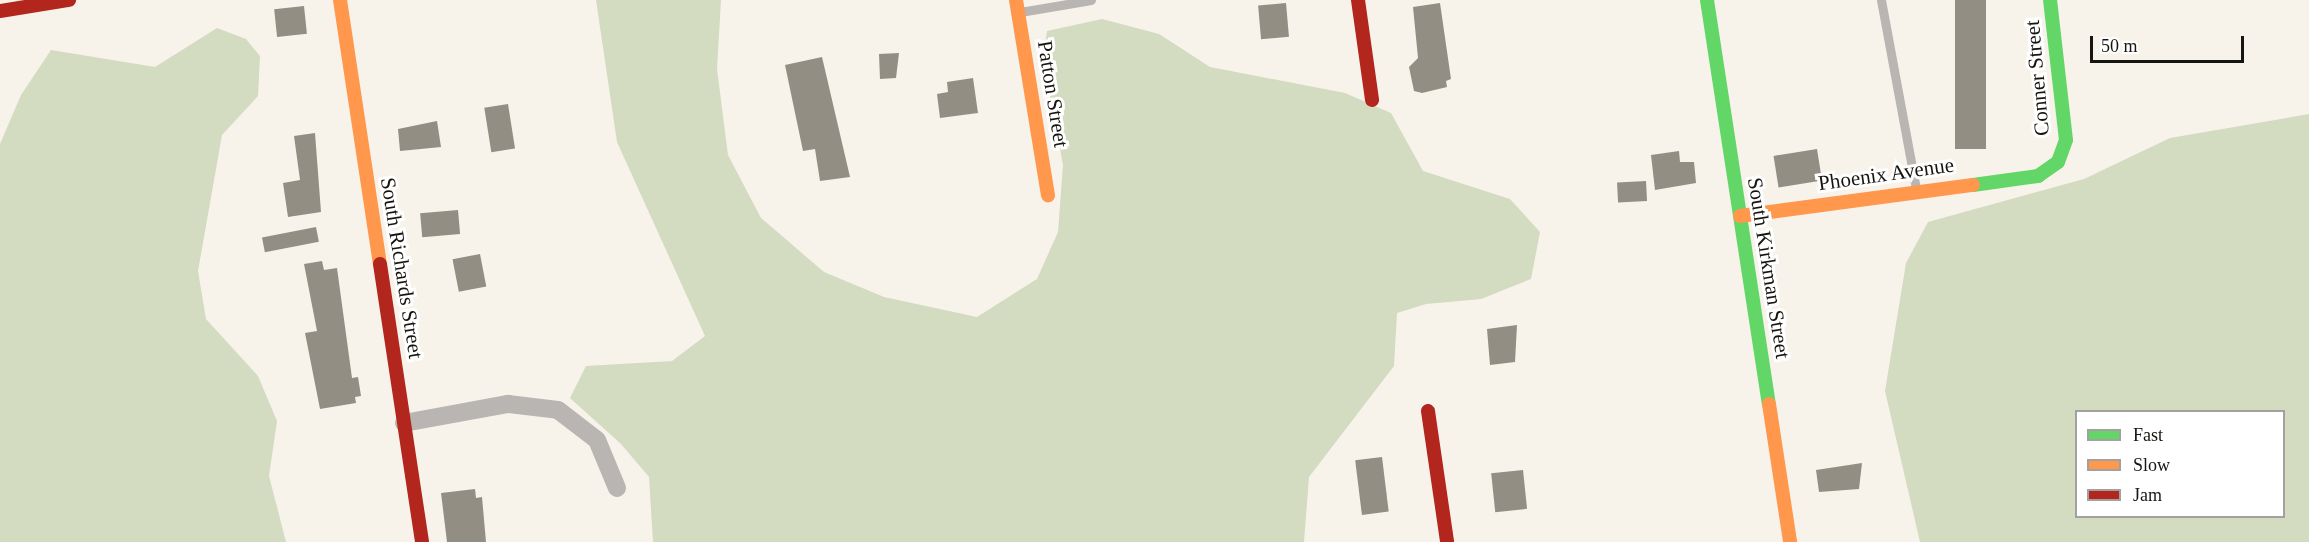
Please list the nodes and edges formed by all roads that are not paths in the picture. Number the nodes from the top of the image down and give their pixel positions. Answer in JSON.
{"nodes":[{"id":1,"x":69,"y":0,"type":"edge"},
{"id":2,"x":340,"y":0,"type":"edge"},
{"id":3,"x":1091,"y":0,"type":"edge"},
{"id":4,"x":1358,"y":0,"type":"edge"},
{"id":5,"x":1707,"y":0,"type":"edge"},
{"id":6,"x":1881,"y":0,"type":"edge"},
{"id":7,"x":2050,"y":0,"type":"edge"},
{"id":8,"x":1017,"y":6,"type":"edge"},
{"id":9,"x":0,"y":11,"type":"edge"},
{"id":10,"x":1372,"y":100,"type":"dead end"},
{"id":11,"x":2038,"y":176,"type":"joint"},
{"id":12,"x":1916,"y":192,"type":"junction"},
{"id":13,"x":1048,"y":195,"type":"dead end"},
{"id":14,"x":1740,"y":216,"type":"junction"},
{"id":15,"x":1428,"y":411,"type":"dead end"},
{"id":16,"x":404,"y":423,"type":"junction"},
{"id":17,"x":617,"y":488,"type":"dead end"},
{"id":18,"x":422,"y":542,"type":"edge"},
{"id":19,"x":1447,"y":542,"type":"edge"},
{"id":20,"x":1790,"y":542,"type":"edge"}],
"edges":[{"from":1,"to":9,"type":"street"},
{"from":2,"to":16,"type":"street","name":"South Richards Street"},
{"from":3,"to":8,"type":"lane"},
{"from":4,"to":10,"type":"street"},
{"from":5,"to":14,"type":"street","name":"South Kirkman Street"},
{"from":6,"to":12,"type":"lane"},
{"from":7,"to":11,"type":"street","name":"Conner Street"},
{"from":8,"to":13,"type":"street","name":"Patton Street"},
{"from":11,"to":12,"type":"street","name":"Phoenix Avenue"},
{"from":12,"to":14,"type":"street","name":"Phoenix Avenue"},
{"from":14,"to":20,"type":"street","name":"South Kirkman Street"},
{"from":15,"to":19,"type":"street"},
{"from":16,"to":17,"type":"street"},
{"from":16,"to":18,"type":"street","name":"South Richards Street"}]}
